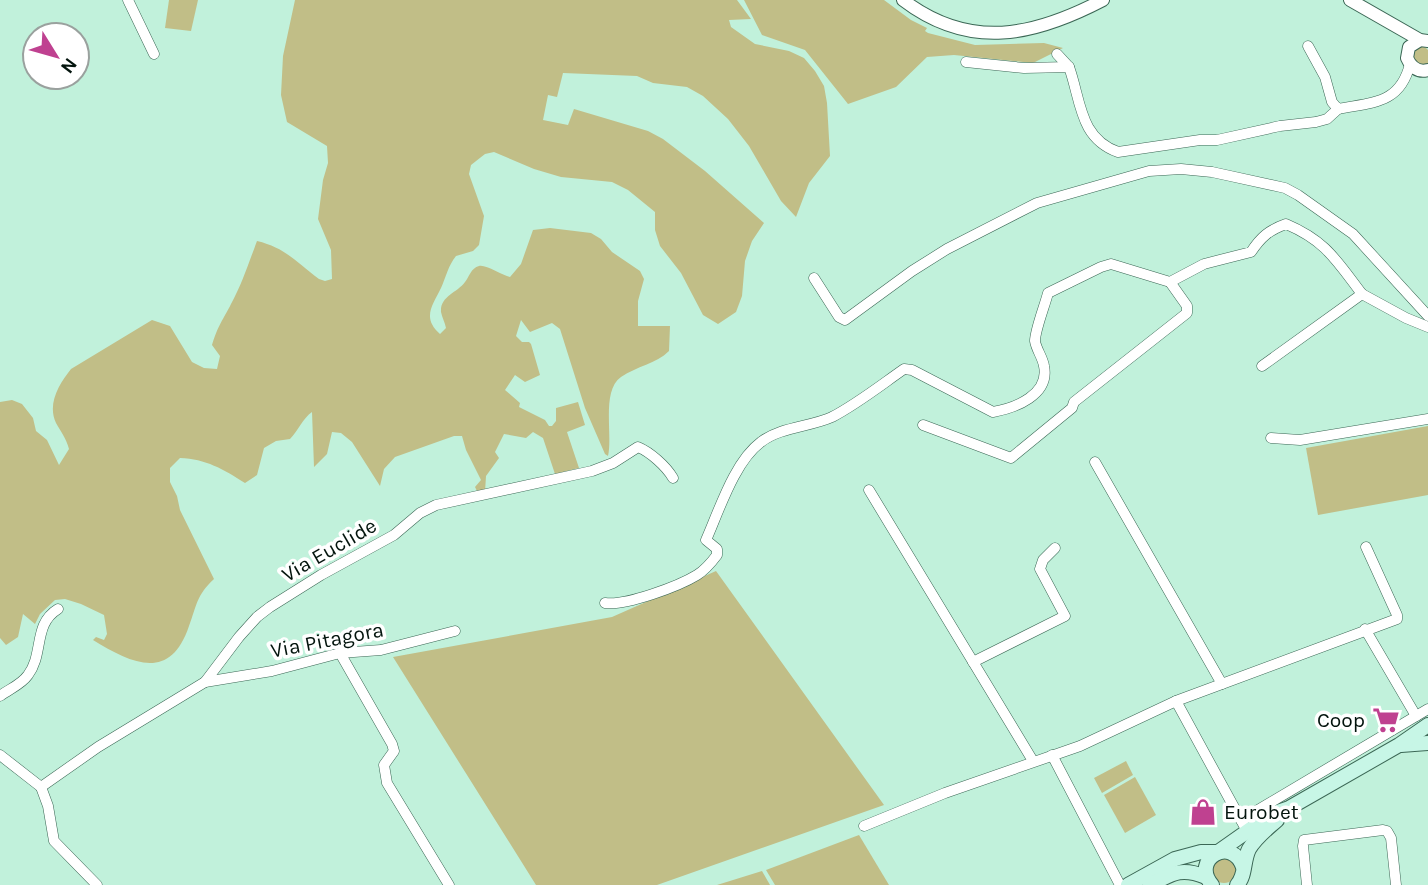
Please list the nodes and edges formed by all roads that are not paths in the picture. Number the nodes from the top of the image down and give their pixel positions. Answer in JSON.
{"nodes":[{"id":1,"x":128,"y":0,"type":"edge"},
{"id":2,"x":903,"y":0,"type":"edge"},
{"id":3,"x":1103,"y":0,"type":"edge"},
{"id":4,"x":1350,"y":0,"type":"edge"},
{"id":5,"x":1421,"y":41,"type":"edge"},
{"id":6,"x":1308,"y":46,"type":"dead end"},
{"id":7,"x":154,"y":54,"type":"dead end"},
{"id":8,"x":1057,"y":54,"type":"dead end"},
{"id":9,"x":966,"y":62,"type":"dead end"},
{"id":10,"x":1410,"y":64,"type":"junction"},
{"id":11,"x":1069,"y":67,"type":"junction"},
{"id":12,"x":1427,"y":72,"type":"edge"},
{"id":13,"x":1400,"y":87,"type":"junction"},
{"id":14,"x":1338,"y":109,"type":"junction"},
{"id":15,"x":814,"y":278,"type":"dead end"},
{"id":16,"x":1170,"y":282,"type":"junction"},
{"id":17,"x":1362,"y":293,"type":"junction"},
{"id":18,"x":1428,"y":316,"type":"edge"},
{"id":19,"x":1428,"y":327,"type":"edge"},
{"id":20,"x":1262,"y":366,"type":"dead end"},
{"id":21,"x":1428,"y":419,"type":"edge"},
{"id":22,"x":923,"y":425,"type":"dead end"},
{"id":23,"x":1271,"y":438,"type":"dead end"},
{"id":24,"x":1095,"y":462,"type":"dead end"},
{"id":25,"x":673,"y":478,"type":"dead end"},
{"id":26,"x":869,"y":490,"type":"dead end"},
{"id":27,"x":1366,"y":547,"type":"dead end"},
{"id":28,"x":1055,"y":548,"type":"dead end"},
{"id":29,"x":606,"y":603,"type":"dead end"},
{"id":30,"x":58,"y":609,"type":"dead end"},
{"id":31,"x":1365,"y":629,"type":"junction"},
{"id":32,"x":455,"y":631,"type":"dead end"},
{"id":33,"x":340,"y":653,"type":"junction"},
{"id":34,"x":973,"y":663,"type":"junction"},
{"id":35,"x":205,"y":682,"type":"junction"},
{"id":36,"x":1222,"y":684,"type":"junction"},
{"id":37,"x":0,"y":696,"type":"edge"},
{"id":38,"x":1176,"y":701,"type":"junction"},
{"id":39,"x":1428,"y":709,"type":"edge"},
{"id":40,"x":1422,"y":721,"type":"edge"},
{"id":41,"x":1428,"y":743,"type":"edge"},
{"id":42,"x":1399,"y":745,"type":"junction"},
{"id":43,"x":0,"y":755,"type":"edge"},
{"id":44,"x":1052,"y":755,"type":"junction"},
{"id":45,"x":1033,"y":761,"type":"junction"},
{"id":46,"x":41,"y":787,"type":"junction"},
{"id":47,"x":1289,"y":808,"type":"junction"},
{"id":48,"x":1244,"y":825,"type":"junction"},
{"id":49,"x":864,"y":826,"type":"dead end"},
{"id":50,"x":1218,"y":852,"type":"junction"},
{"id":51,"x":1243,"y":867,"type":"junction"},
{"id":52,"x":1208,"y":882,"type":"edge"},
{"id":53,"x":97,"y":885,"type":"edge"},
{"id":54,"x":449,"y":885,"type":"edge"},
{"id":55,"x":1120,"y":885,"type":"edge"},
{"id":56,"x":1128,"y":885,"type":"edge"},
{"id":57,"x":1150,"y":885,"type":"edge"},
{"id":58,"x":1237,"y":885,"type":"edge"},
{"id":59,"x":1307,"y":885,"type":"edge"},
{"id":60,"x":1396,"y":885,"type":"edge"}],
"edges":[{"from":1,"to":7,"type":"street"},
{"from":2,"to":3,"type":"street"},
{"from":4,"to":5,"type":"street"},
{"from":5,"to":10,"type":"street"},
{"from":6,"to":14,"type":"street"},
{"from":8,"to":11,"type":"street"},
{"from":9,"to":11,"type":"street"},
{"from":10,"to":12,"type":"street"},
{"from":10,"to":13,"type":"street"},
{"from":11,"to":14,"type":"street"},
{"from":12,"to":13,"type":"street"},
{"from":13,"to":14,"type":"street"},
{"from":15,"to":18,"type":"street"},
{"from":16,"to":17,"type":"street"},
{"from":16,"to":22,"type":"street"},
{"from":16,"to":29,"type":"street"},
{"from":17,"to":19,"type":"street"},
{"from":17,"to":20,"type":"street"},
{"from":21,"to":23,"type":"street"},
{"from":24,"to":36,"type":"street"},
{"from":25,"to":35,"type":"street","name":"Via Euclide"},
{"from":26,"to":34,"type":"street"},
{"from":27,"to":31,"type":"street"},
{"from":28,"to":34,"type":"street"},
{"from":30,"to":37,"type":"street"},
{"from":31,"to":36,"type":"street"},
{"from":31,"to":40,"type":"street"},
{"from":32,"to":33,"type":"street","name":"Via Pitagora"},
{"from":33,"to":35,"type":"street","name":"Via Pitagora"},
{"from":33,"to":54,"type":"street"},
{"from":34,"to":45,"type":"street"},
{"from":35,"to":46,"type":"street","name":"Via Euclide"},
{"from":36,"to":38,"type":"street"},
{"from":38,"to":44,"type":"street"},
{"from":38,"to":48,"type":"street"},
{"from":39,"to":40,"type":"street"},
{"from":40,"to":42,"type":"main road"},
{"from":40,"to":48,"type":"street"},
{"from":41,"to":42,"type":"main road"},
{"from":42,"to":47,"type":"main road"},
{"from":43,"to":46,"type":"street"},
{"from":44,"to":45,"type":"street"},
{"from":44,"to":55,"type":"street"},
{"from":45,"to":49,"type":"street"},
{"from":46,"to":53,"type":"street"},
{"from":47,"to":48,"type":"main road"},
{"from":47,"to":51,"type":"main road"},
{"from":48,"to":50,"type":"main road"},
{"from":50,"to":51,"type":"main road"},
{"from":50,"to":52,"type":"main road"},
{"from":50,"to":56,"type":"main road"},
{"from":51,"to":58,"type":"main road"},
{"from":52,"to":57,"type":"main road"},
{"from":59,"to":60,"type":"street"}]}
